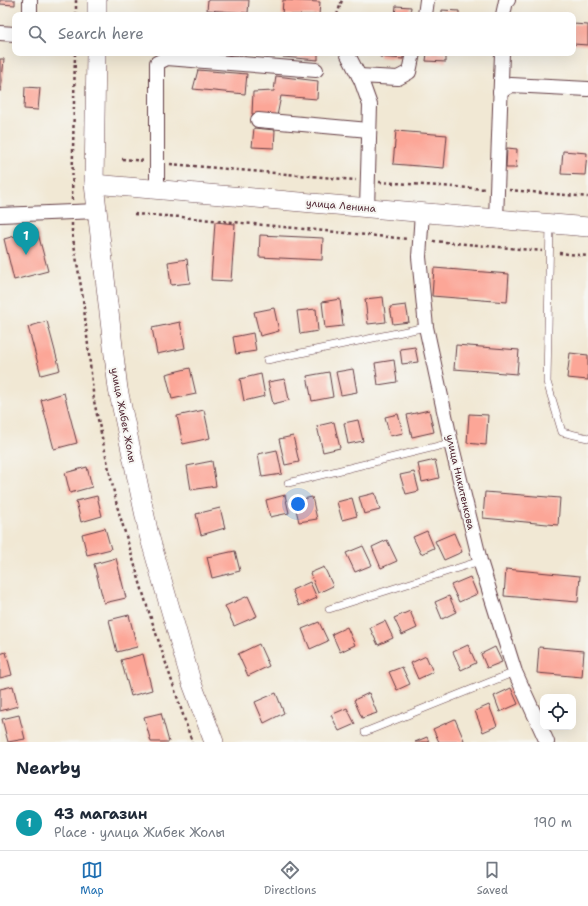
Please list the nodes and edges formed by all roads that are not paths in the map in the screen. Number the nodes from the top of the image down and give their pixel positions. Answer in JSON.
{"nodes":[{"id":1,"x":30,"y":0,"type":"edge"},
{"id":2,"x":98,"y":0,"type":"edge"},
{"id":3,"x":427,"y":0,"type":"edge"},
{"id":4,"x":508,"y":0,"type":"edge"},
{"id":5,"x":30,"y":12,"type":"edge"},
{"id":6,"x":97,"y":12,"type":"edge"},
{"id":7,"x":426,"y":12,"type":"edge"},
{"id":8,"x":504,"y":12,"type":"edge"},
{"id":9,"x":0,"y":33,"type":"edge"},
{"id":10,"x":12,"y":34,"type":"edge"},
{"id":11,"x":96,"y":56,"type":"edge"},
{"id":12,"x":348,"y":56,"type":"edge"},
{"id":13,"x":412,"y":56,"type":"edge"},
{"id":14,"x":502,"y":56,"type":"edge"},
{"id":15,"x":316,"y":70,"type":"dead end"},
{"id":16,"x":358,"y":76,"type":"junction"},
{"id":17,"x":588,"y":89,"type":"edge"},
{"id":18,"x":500,"y":92,"type":"junction"},
{"id":19,"x":258,"y":120,"type":"dead end"},
{"id":20,"x":369,"y":130,"type":"junction"},
{"id":21,"x":94,"y":184,"type":"junction"},
{"id":22,"x":157,"y":189,"type":"junction"},
{"id":23,"x":367,"y":208,"type":"junction"},
{"id":24,"x":97,"y":211,"type":"junction"},
{"id":25,"x":422,"y":213,"type":"junction"},
{"id":26,"x":0,"y":215,"type":"edge"},
{"id":27,"x":496,"y":219,"type":"junction"},
{"id":28,"x":550,"y":224,"type":"junction"},
{"id":29,"x":588,"y":227,"type":"edge"},
{"id":30,"x":426,"y":327,"type":"junction"},
{"id":31,"x":267,"y":360,"type":"dead end"},
{"id":32,"x":588,"y":438,"type":"edge"},
{"id":33,"x":451,"y":443,"type":"junction"},
{"id":34,"x":288,"y":483,"type":"dead end"},
{"id":35,"x":480,"y":561,"type":"junction"},
{"id":36,"x":329,"y":609,"type":"dead end"},
{"id":37,"x":515,"y":672,"type":"junction"},
{"id":38,"x":365,"y":732,"type":"dead end"},
{"id":39,"x":214,"y":742,"type":"edge"},
{"id":40,"x":547,"y":742,"type":"edge"}],
"edges":[{"from":1,"to":5,"type":"street"},
{"from":2,"to":6,"type":"street"},
{"from":3,"to":7,"type":"street"},
{"from":4,"to":8,"type":"street"},
{"from":9,"to":10,"type":"street"},
{"from":11,"to":21,"type":"street","name":"улица Жибек Жолы"},
{"from":12,"to":16,"type":"street"},
{"from":13,"to":16,"type":"street"},
{"from":14,"to":18,"type":"street"},
{"from":15,"to":22,"type":"street"},
{"from":16,"to":20,"type":"street"},
{"from":17,"to":18,"type":"street"},
{"from":18,"to":27,"type":"street"},
{"from":19,"to":20,"type":"street"},
{"from":20,"to":23,"type":"street"},
{"from":21,"to":22,"type":"street","name":"улица Ленина"},
{"from":21,"to":24,"type":"street","name":"улица Жибек Жолы"},
{"from":22,"to":23,"type":"street","name":"улица Ленина"},
{"from":23,"to":25,"type":"street","name":"улица Ленина"},
{"from":24,"to":26,"type":"street"},
{"from":24,"to":39,"type":"street","name":"улица Жибек Жолы"},
{"from":25,"to":27,"type":"street","name":"улица Ленина"},
{"from":25,"to":30,"type":"street","name":"улица Никитенкова"},
{"from":27,"to":28,"type":"street","name":"улица Ленина"},
{"from":28,"to":29,"type":"street","name":"улица Ленина"},
{"from":28,"to":32,"type":"lane"},
{"from":30,"to":31,"type":"lane"},
{"from":30,"to":33,"type":"street","name":"улица Никитенкова"},
{"from":33,"to":34,"type":"lane"},
{"from":33,"to":35,"type":"street","name":"улица Никитенкова"},
{"from":35,"to":36,"type":"lane"},
{"from":35,"to":37,"type":"street","name":"улица Никитенкова"},
{"from":37,"to":38,"type":"lane"},
{"from":37,"to":40,"type":"street","name":"улица Никитенкова"}]}
